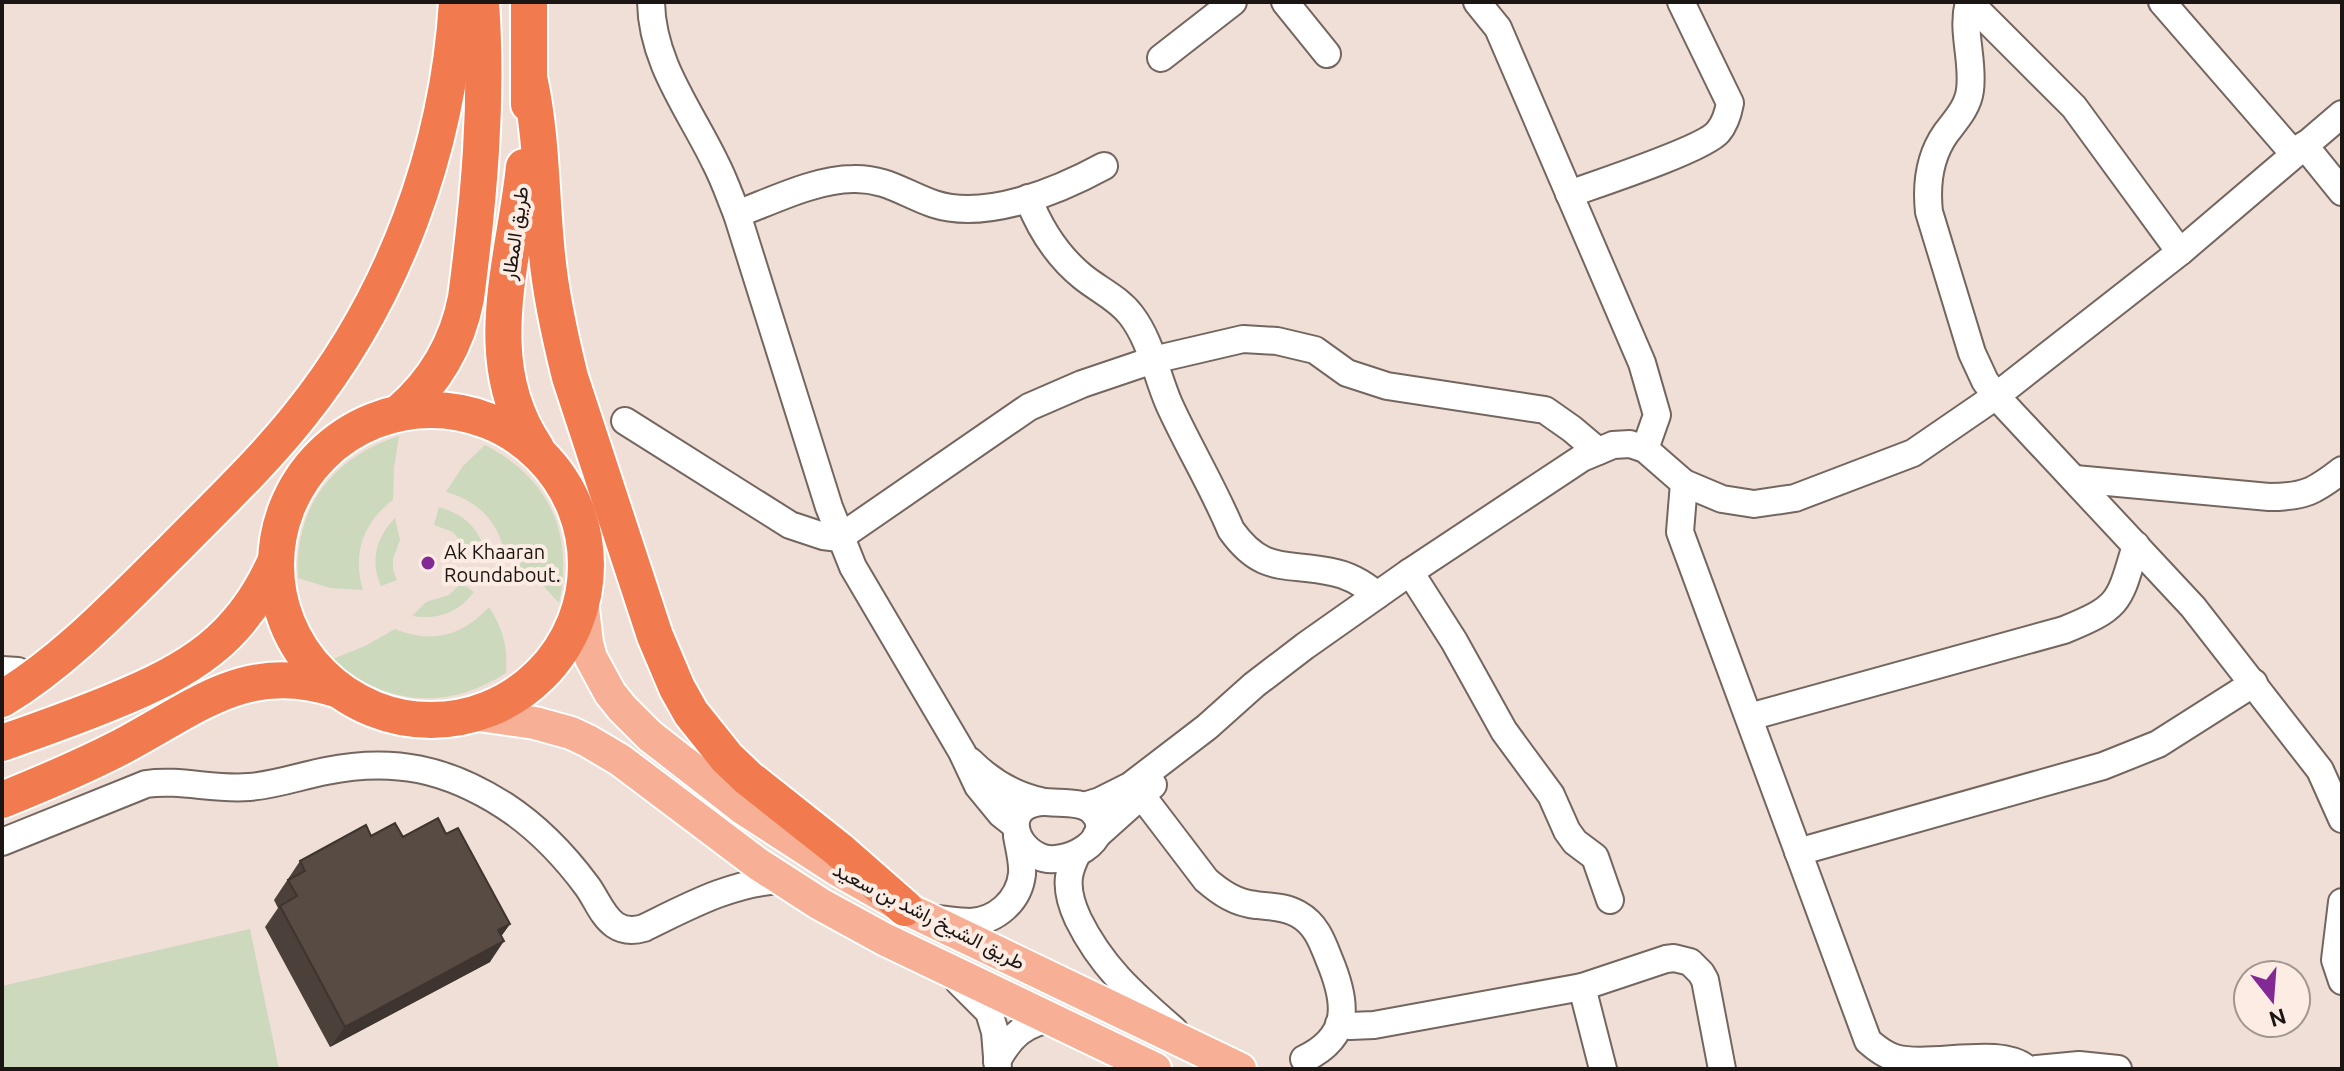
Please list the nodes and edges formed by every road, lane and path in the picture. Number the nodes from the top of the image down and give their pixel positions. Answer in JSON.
{"nodes":[{"id":1,"x":457,"y":2,"type":"edge"},
{"id":2,"x":481,"y":2,"type":"edge"},
{"id":3,"x":529,"y":2,"type":"edge"},
{"id":4,"x":651,"y":2,"type":"edge"},
{"id":5,"x":1233,"y":2,"type":"edge"},
{"id":6,"x":1285,"y":2,"type":"edge"},
{"id":7,"x":1477,"y":2,"type":"edge"},
{"id":8,"x":1681,"y":2,"type":"edge"},
{"id":9,"x":1969,"y":2,"type":"edge"},
{"id":10,"x":2162,"y":2,"type":"edge"},
{"id":11,"x":1327,"y":54,"type":"dead end"},
{"id":12,"x":1161,"y":58,"type":"dead end"},
{"id":13,"x":530,"y":82,"type":"junction"},
{"id":14,"x":2342,"y":114,"type":"edge"},
{"id":15,"x":2299,"y":150,"type":"junction"},
{"id":16,"x":1104,"y":166,"type":"dead end"},
{"id":17,"x":2342,"y":192,"type":"edge"},
{"id":18,"x":1569,"y":194,"type":"junction"},
{"id":19,"x":1028,"y":198,"type":"junction"},
{"id":20,"x":737,"y":214,"type":"junction"},
{"id":21,"x":2180,"y":252,"type":"junction"},
{"id":22,"x":1153,"y":360,"type":"junction"},
{"id":23,"x":1996,"y":396,"type":"junction"},
{"id":24,"x":399,"y":413,"type":"junction"},
{"id":25,"x":625,"y":421,"type":"dead end"},
{"id":26,"x":1645,"y":449,"type":"junction"},
{"id":27,"x":1598,"y":451,"type":"junction"},
{"id":28,"x":542,"y":456,"type":"junction"},
{"id":29,"x":2342,"y":470,"type":"edge"},
{"id":30,"x":2075,"y":479,"type":"junction"},
{"id":31,"x":1684,"y":483,"type":"junction"},
{"id":32,"x":839,"y":538,"type":"junction"},
{"id":33,"x":2136,"y":545,"type":"junction"},
{"id":34,"x":276,"y":560,"type":"junction"},
{"id":35,"x":1410,"y":572,"type":"junction"},
{"id":36,"x":1377,"y":595,"type":"junction"},
{"id":37,"x":582,"y":600,"type":"junction"},
{"id":38,"x":12,"y":683,"type":"edge"},
{"id":39,"x":2254,"y":683,"type":"junction"},
{"id":40,"x":339,"y":690,"type":"junction"},
{"id":41,"x":472,"y":714,"type":"junction"},
{"id":42,"x":1749,"y":717,"type":"junction"},
{"id":43,"x":1207,"y":727,"type":"junction"},
{"id":44,"x":2,"y":743,"type":"edge"},
{"id":45,"x":962,"y":752,"type":"junction"},
{"id":46,"x":1142,"y":796,"type":"junction"},
{"id":47,"x":2,"y":800,"type":"edge"},
{"id":48,"x":1043,"y":802,"type":"junction"},
{"id":49,"x":1084,"y":806,"type":"junction"},
{"id":50,"x":2342,"y":819,"type":"edge"},
{"id":51,"x":1016,"y":829,"type":"junction"},
{"id":52,"x":724,"y":839,"type":"junction"},
{"id":53,"x":2,"y":842,"type":"edge"},
{"id":54,"x":1087,"y":845,"type":"junction"},
{"id":55,"x":1798,"y":852,"type":"junction"},
{"id":56,"x":783,"y":880,"type":"junction"},
{"id":57,"x":712,"y":896,"type":"junction"},
{"id":58,"x":1610,"y":900,"type":"dead end"},
{"id":59,"x":2342,"y":902,"type":"edge"},
{"id":60,"x":917,"y":913,"type":"junction"},
{"id":61,"x":947,"y":968,"type":"junction"},
{"id":62,"x":2342,"y":981,"type":"edge"},
{"id":63,"x":1582,"y":987,"type":"junction"},
{"id":64,"x":1053,"y":1019,"type":"junction"},
{"id":65,"x":1339,"y":1024,"type":"junction"},
{"id":66,"x":1195,"y":1047,"type":"junction"},
{"id":67,"x":1304,"y":1059,"type":"dead end"},
{"id":68,"x":1922,"y":1064,"type":"edge"},
{"id":69,"x":998,"y":1065,"type":"edge"},
{"id":70,"x":1155,"y":1069,"type":"edge"},
{"id":71,"x":1240,"y":1069,"type":"edge"},
{"id":72,"x":1603,"y":1069,"type":"edge"},
{"id":73,"x":1722,"y":1069,"type":"edge"},
{"id":74,"x":2027,"y":1069,"type":"edge"},
{"id":75,"x":2037,"y":1069,"type":"edge"},
{"id":76,"x":2118,"y":1069,"type":"edge"}],
"edges":[{"from":1,"to":38,"type":"highway"},
{"from":2,"to":24,"type":"highway","name":"طريق المطار"},
{"from":3,"to":13,"type":"highway","name":"طريق المطار"},
{"from":4,"to":20,"type":"street"},
{"from":5,"to":12,"type":"street"},
{"from":6,"to":11,"type":"street"},
{"from":7,"to":18,"type":"street"},
{"from":8,"to":18,"type":"street"},
{"from":9,"to":21,"type":"street"},
{"from":9,"to":23,"type":"street"},
{"from":10,"to":15,"type":"street"},
{"from":13,"to":28,"type":"highway","name":"طريق المطار"},
{"from":13,"to":60,"type":"highway"},
{"from":14,"to":15,"type":"street"},
{"from":15,"to":17,"type":"street"},
{"from":15,"to":21,"type":"street"},
{"from":16,"to":19,"type":"street"},
{"from":18,"to":26,"type":"street"},
{"from":19,"to":20,"type":"street"},
{"from":19,"to":22,"type":"street"},
{"from":20,"to":32,"type":"street"},
{"from":21,"to":23,"type":"street"},
{"from":22,"to":27,"type":"street"},
{"from":22,"to":32,"type":"street"},
{"from":22,"to":36,"type":"street"},
{"from":23,"to":30,"type":"street"},
{"from":23,"to":31,"type":"street"},
{"from":24,"to":28,"type":"highway"},
{"from":24,"to":34,"type":"highway"},
{"from":25,"to":32,"type":"street"},
{"from":26,"to":27,"type":"street"},
{"from":26,"to":31,"type":"street"},
{"from":27,"to":35,"type":"street"},
{"from":28,"to":37,"type":"highway"},
{"from":29,"to":30,"type":"street"},
{"from":30,"to":33,"type":"street"},
{"from":31,"to":42,"type":"street"},
{"from":32,"to":45,"type":"street"},
{"from":33,"to":39,"type":"street"},
{"from":33,"to":42,"type":"street"},
{"from":34,"to":40,"type":"highway"},
{"from":34,"to":44,"type":"highway"},
{"from":35,"to":36,"type":"street"},
{"from":35,"to":58,"type":"street"},
{"from":36,"to":43,"type":"street"},
{"from":37,"to":41,"type":"highway"},
{"from":37,"to":60,"type":"main road","name":"طريق الشيخ راشد بن سعيد"},
{"from":39,"to":50,"type":"street"},
{"from":39,"to":55,"type":"street"},
{"from":40,"to":41,"type":"highway"},
{"from":40,"to":47,"type":"highway"},
{"from":41,"to":52,"type":"main road","name":"طريق الشيخ راشد بن سعيد"},
{"from":42,"to":55,"type":"street"},
{"from":43,"to":46,"type":"street"},
{"from":43,"to":49,"type":"street"},
{"from":45,"to":48,"type":"street"},
{"from":45,"to":51,"type":"street"},
{"from":46,"to":54,"type":"street"},
{"from":46,"to":65,"type":"street"},
{"from":48,"to":49,"type":"street"},
{"from":48,"to":51,"type":"street"},
{"from":49,"to":54,"type":"street"},
{"from":51,"to":54,"type":"street"},
{"from":51,"to":60,"type":"street"},
{"from":52,"to":56,"type":"main road","name":"طريق الشيخ راشد بن سعيد"},
{"from":52,"to":57,"type":"street"},
{"from":53,"to":57,"type":"street"},
{"from":54,"to":66,"type":"street"},
{"from":55,"to":68,"type":"street"},
{"from":56,"to":57,"type":"street"},
{"from":56,"to":61,"type":"main road","name":"طريق الشيخ راشد بن سعيد"},
{"from":59,"to":62,"type":"street"},
{"from":60,"to":66,"type":"main road","name":"طريق الشيخ راشد بن سعيد"},
{"from":61,"to":64,"type":"main road","name":"طريق الشيخ راشد بن سعيد"},
{"from":61,"to":69,"type":"street"},
{"from":63,"to":65,"type":"street"},
{"from":63,"to":72,"type":"street"},
{"from":63,"to":73,"type":"street"},
{"from":64,"to":69,"type":"street"},
{"from":64,"to":70,"type":"main road","name":"طريق الشيخ راشد بن سعيد"},
{"from":65,"to":67,"type":"street"},
{"from":66,"to":71,"type":"main road","name":"طريق الشيخ راشد بن سعيد"},
{"from":68,"to":74,"type":"street"},
{"from":75,"to":76,"type":"street"}]}
